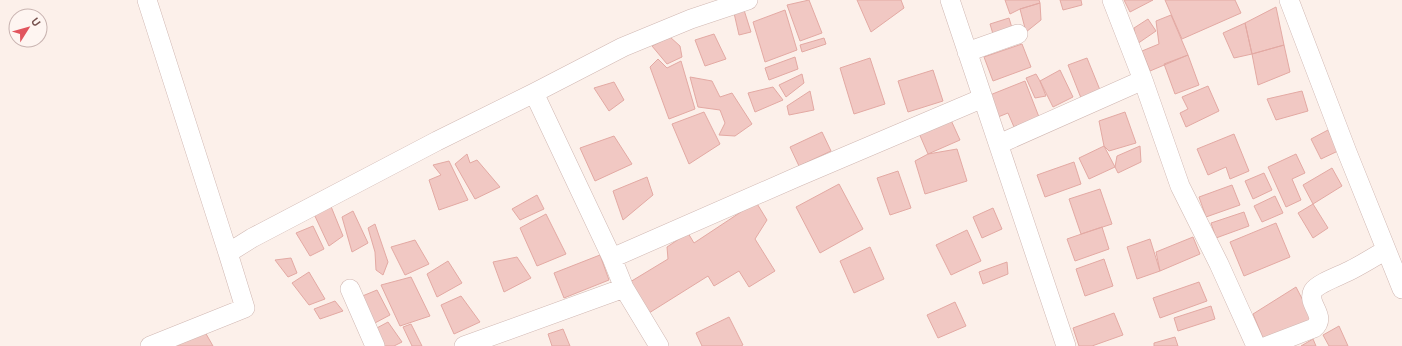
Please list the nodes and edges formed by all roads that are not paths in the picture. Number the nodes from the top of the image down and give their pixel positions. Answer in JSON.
{"nodes":[{"id":1,"x":147,"y":0,"type":"edge"},
{"id":2,"x":748,"y":0,"type":"edge"},
{"id":3,"x":950,"y":0,"type":"edge"},
{"id":4,"x":1112,"y":0,"type":"edge"},
{"id":5,"x":1289,"y":0,"type":"edge"},
{"id":6,"x":1018,"y":34,"type":"dead end"},
{"id":7,"x":967,"y":52,"type":"junction"},
{"id":8,"x":1143,"y":80,"type":"junction"},
{"id":9,"x":534,"y":93,"type":"junction"},
{"id":10,"x":983,"y":98,"type":"junction"},
{"id":11,"x":999,"y":144,"type":"junction"},
{"id":12,"x":1386,"y":250,"type":"junction"},
{"id":13,"x":228,"y":253,"type":"junction"},
{"id":14,"x":612,"y":258,"type":"junction"},
{"id":15,"x":624,"y":288,"type":"junction"},
{"id":16,"x":350,"y":289,"type":"dead end"},
{"id":17,"x":1402,"y":289,"type":"edge"},
{"id":18,"x":150,"y":346,"type":"edge"},
{"id":19,"x":375,"y":346,"type":"edge"},
{"id":20,"x":464,"y":346,"type":"edge"},
{"id":21,"x":658,"y":346,"type":"edge"},
{"id":22,"x":1066,"y":346,"type":"edge"},
{"id":23,"x":1256,"y":346,"type":"edge"},
{"id":24,"x":1267,"y":346,"type":"edge"}],
"edges":[{"from":1,"to":13,"type":"street"},
{"from":2,"to":9,"type":"street"},
{"from":3,"to":7,"type":"street"},
{"from":4,"to":8,"type":"street"},
{"from":5,"to":12,"type":"street"},
{"from":6,"to":7,"type":"street"},
{"from":7,"to":10,"type":"street"},
{"from":8,"to":11,"type":"street"},
{"from":8,"to":23,"type":"street"},
{"from":9,"to":13,"type":"street"},
{"from":9,"to":14,"type":"street"},
{"from":10,"to":11,"type":"street"},
{"from":10,"to":14,"type":"street"},
{"from":11,"to":22,"type":"street"},
{"from":12,"to":17,"type":"street"},
{"from":12,"to":24,"type":"street"},
{"from":13,"to":18,"type":"street"},
{"from":14,"to":15,"type":"street"},
{"from":15,"to":20,"type":"street"},
{"from":15,"to":21,"type":"street"},
{"from":16,"to":19,"type":"street"}]}
